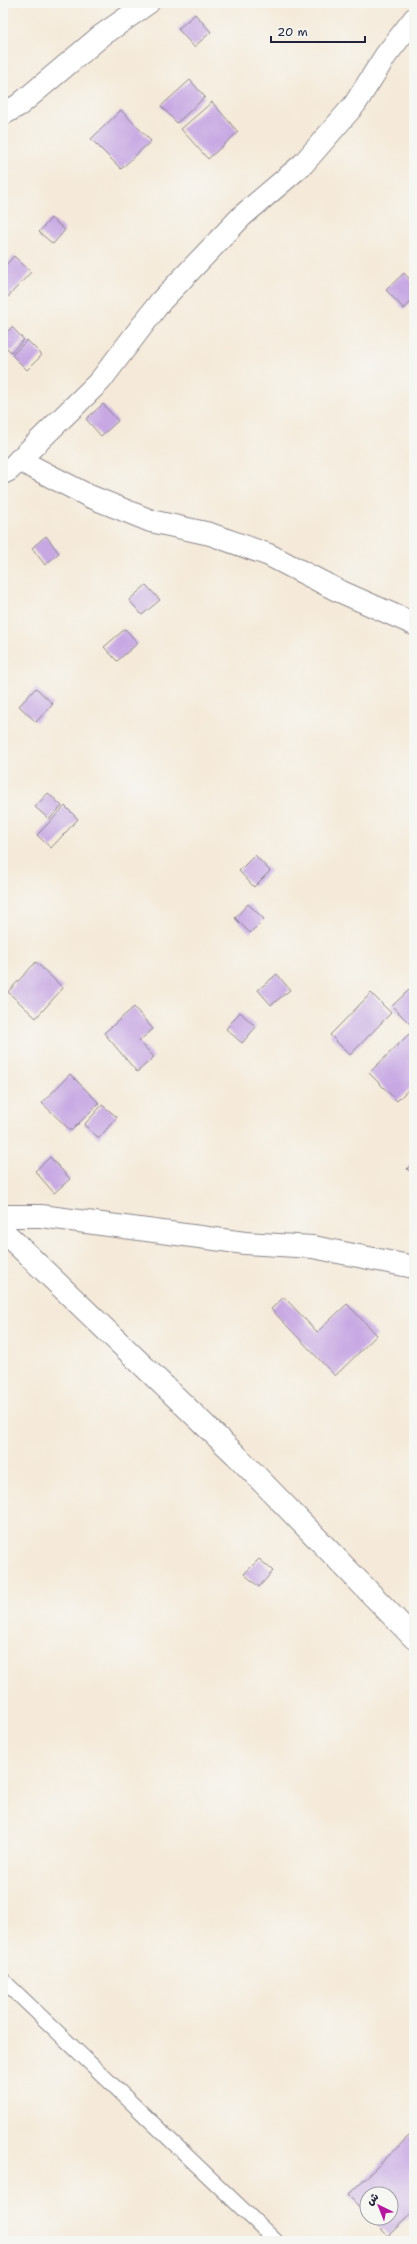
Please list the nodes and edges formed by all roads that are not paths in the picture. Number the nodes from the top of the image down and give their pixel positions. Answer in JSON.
{"nodes":[{"id":1,"x":148,"y":3,"type":"edge"},
{"id":2,"x":414,"y":19,"type":"edge"},
{"id":3,"x":3,"y":114,"type":"edge"},
{"id":4,"x":11,"y":467,"type":"edge"},
{"id":5,"x":414,"y":624,"type":"edge"},
{"id":6,"x":3,"y":1216,"type":"edge"},
{"id":7,"x":3,"y":1232,"type":"edge"},
{"id":8,"x":414,"y":1267,"type":"edge"},
{"id":9,"x":414,"y":1638,"type":"edge"},
{"id":10,"x":3,"y":1980,"type":"edge"},
{"id":11,"x":276,"y":2241,"type":"edge"}],
"edges":[{"from":1,"to":3,"type":"street"},
{"from":2,"to":4,"type":"street"},
{"from":4,"to":5,"type":"street"},
{"from":6,"to":8,"type":"street"},
{"from":7,"to":9,"type":"street"},
{"from":10,"to":11,"type":"lane"}]}
